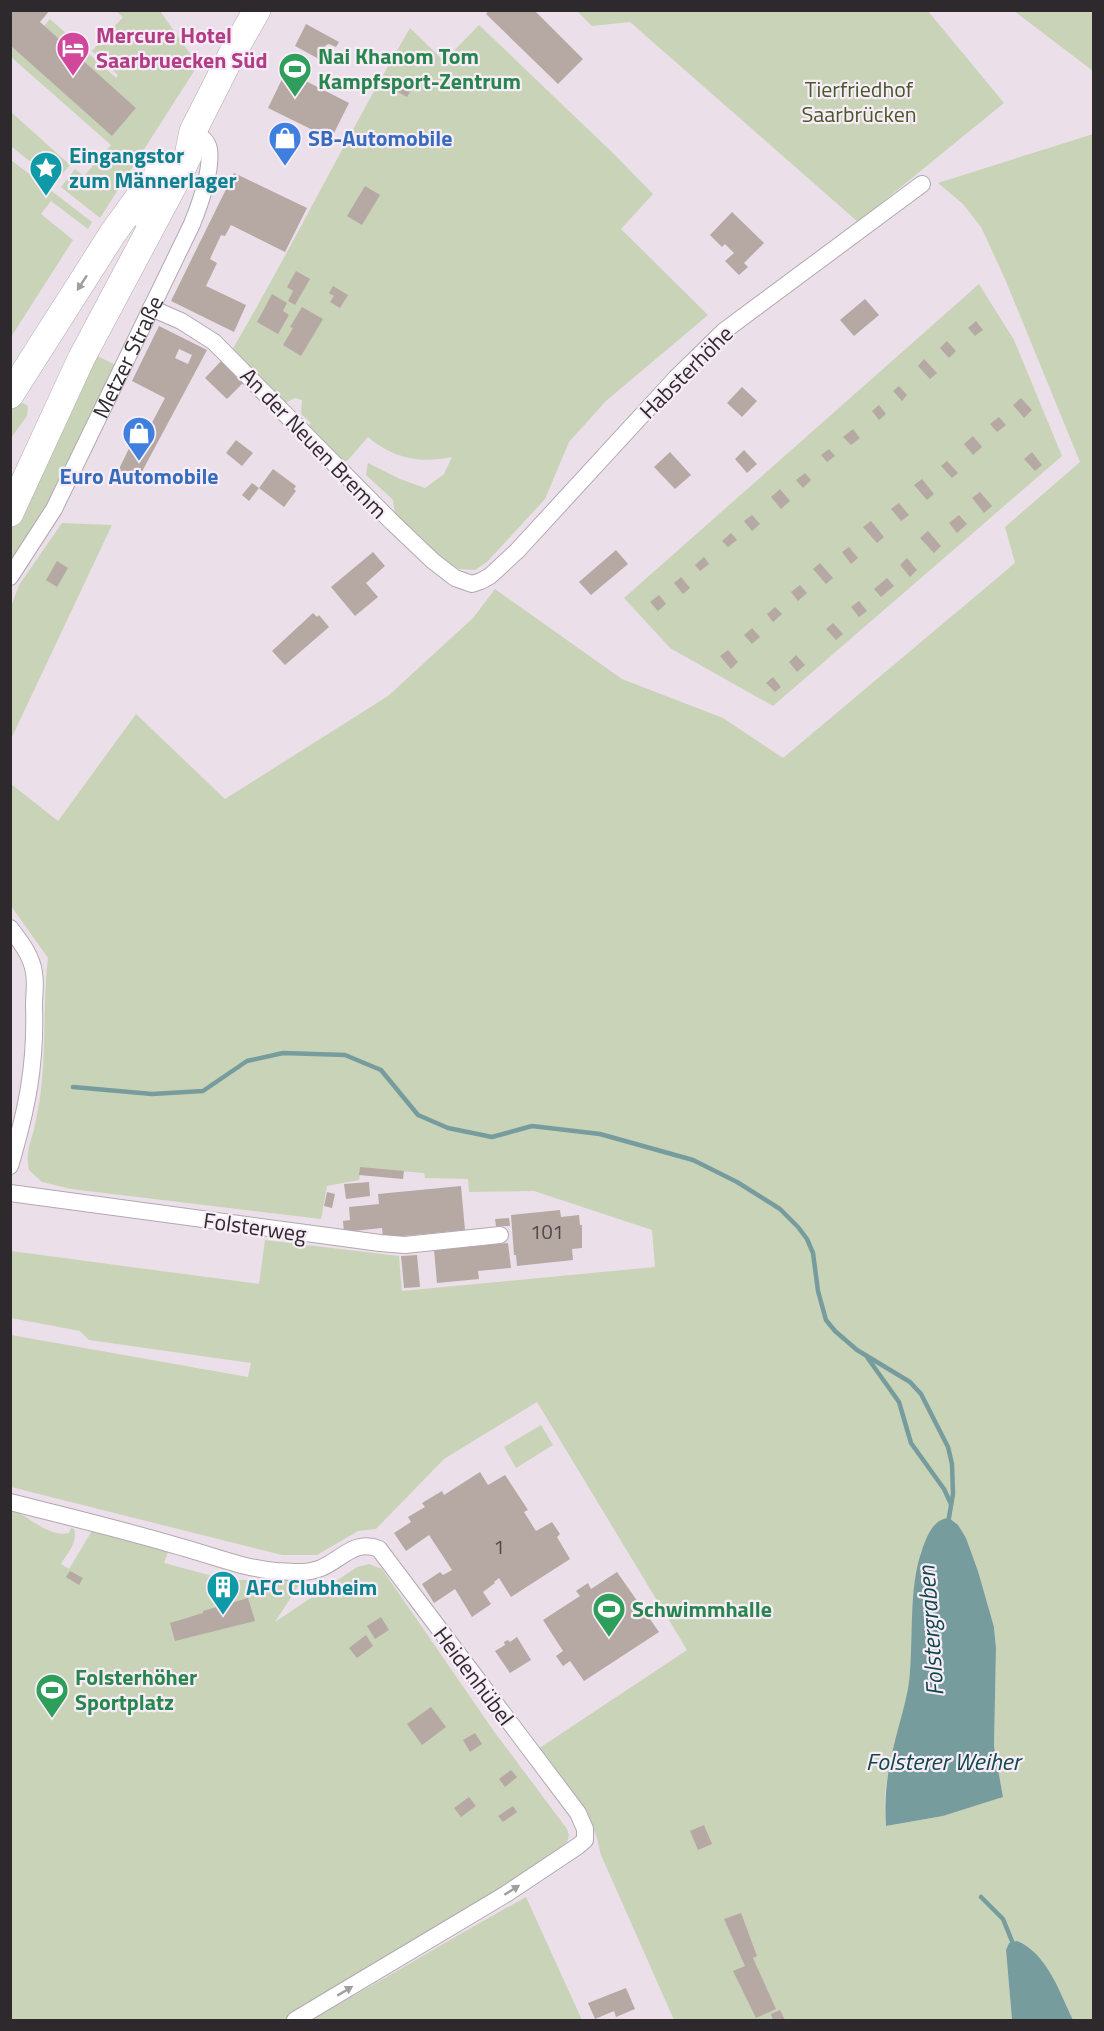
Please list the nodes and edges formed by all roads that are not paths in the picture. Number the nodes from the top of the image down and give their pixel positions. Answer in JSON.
{"nodes":[{"id":1,"x":258,"y":10,"type":"edge"},
{"id":2,"x":193,"y":131,"type":"junction"},
{"id":3,"x":162,"y":164,"type":"junction"},
{"id":4,"x":922,"y":184,"type":"dead end"},
{"id":5,"x":151,"y":308,"type":"junction"},
{"id":6,"x":13,"y":391,"type":"edge"},
{"id":7,"x":10,"y":484,"type":"edge"},
{"id":8,"x":10,"y":513,"type":"edge"},
{"id":9,"x":10,"y":577,"type":"edge"},
{"id":10,"x":472,"y":584,"type":"joint"},
{"id":11,"x":10,"y":928,"type":"edge"},
{"id":12,"x":10,"y":1166,"type":"edge"},
{"id":13,"x":10,"y":1193,"type":"edge"},
{"id":14,"x":500,"y":1235,"type":"dead end"},
{"id":15,"x":10,"y":1502,"type":"edge"},
{"id":16,"x":295,"y":2020,"type":"edge"}],
"edges":[{"from":1,"to":2,"type":"main road","name":"Metzer Straße"},
{"from":2,"to":3,"type":"main road","name":"Metzer Straße"},
{"from":2,"to":5,"type":"street","name":"Metzer Straße"},
{"from":2,"to":8,"type":"main road","name":"Metzer Straße"},
{"from":3,"to":6,"type":"main road","name":"Metzer Straße","one_way":true},
{"from":3,"to":7,"type":"main road","name":"Metzer Straße"},
{"from":4,"to":10,"type":"street","name":"Habsterhöhe"},
{"from":5,"to":9,"type":"street","name":"Metzer Straße"},
{"from":5,"to":10,"type":"street","name":"An der Neuen Bremm"},
{"from":11,"to":12,"type":"street"},
{"from":13,"to":14,"type":"street","name":"Folsterweg"},
{"from":16,"to":15,"type":"street","name":"Heidenhübel","one_way":true}]}
